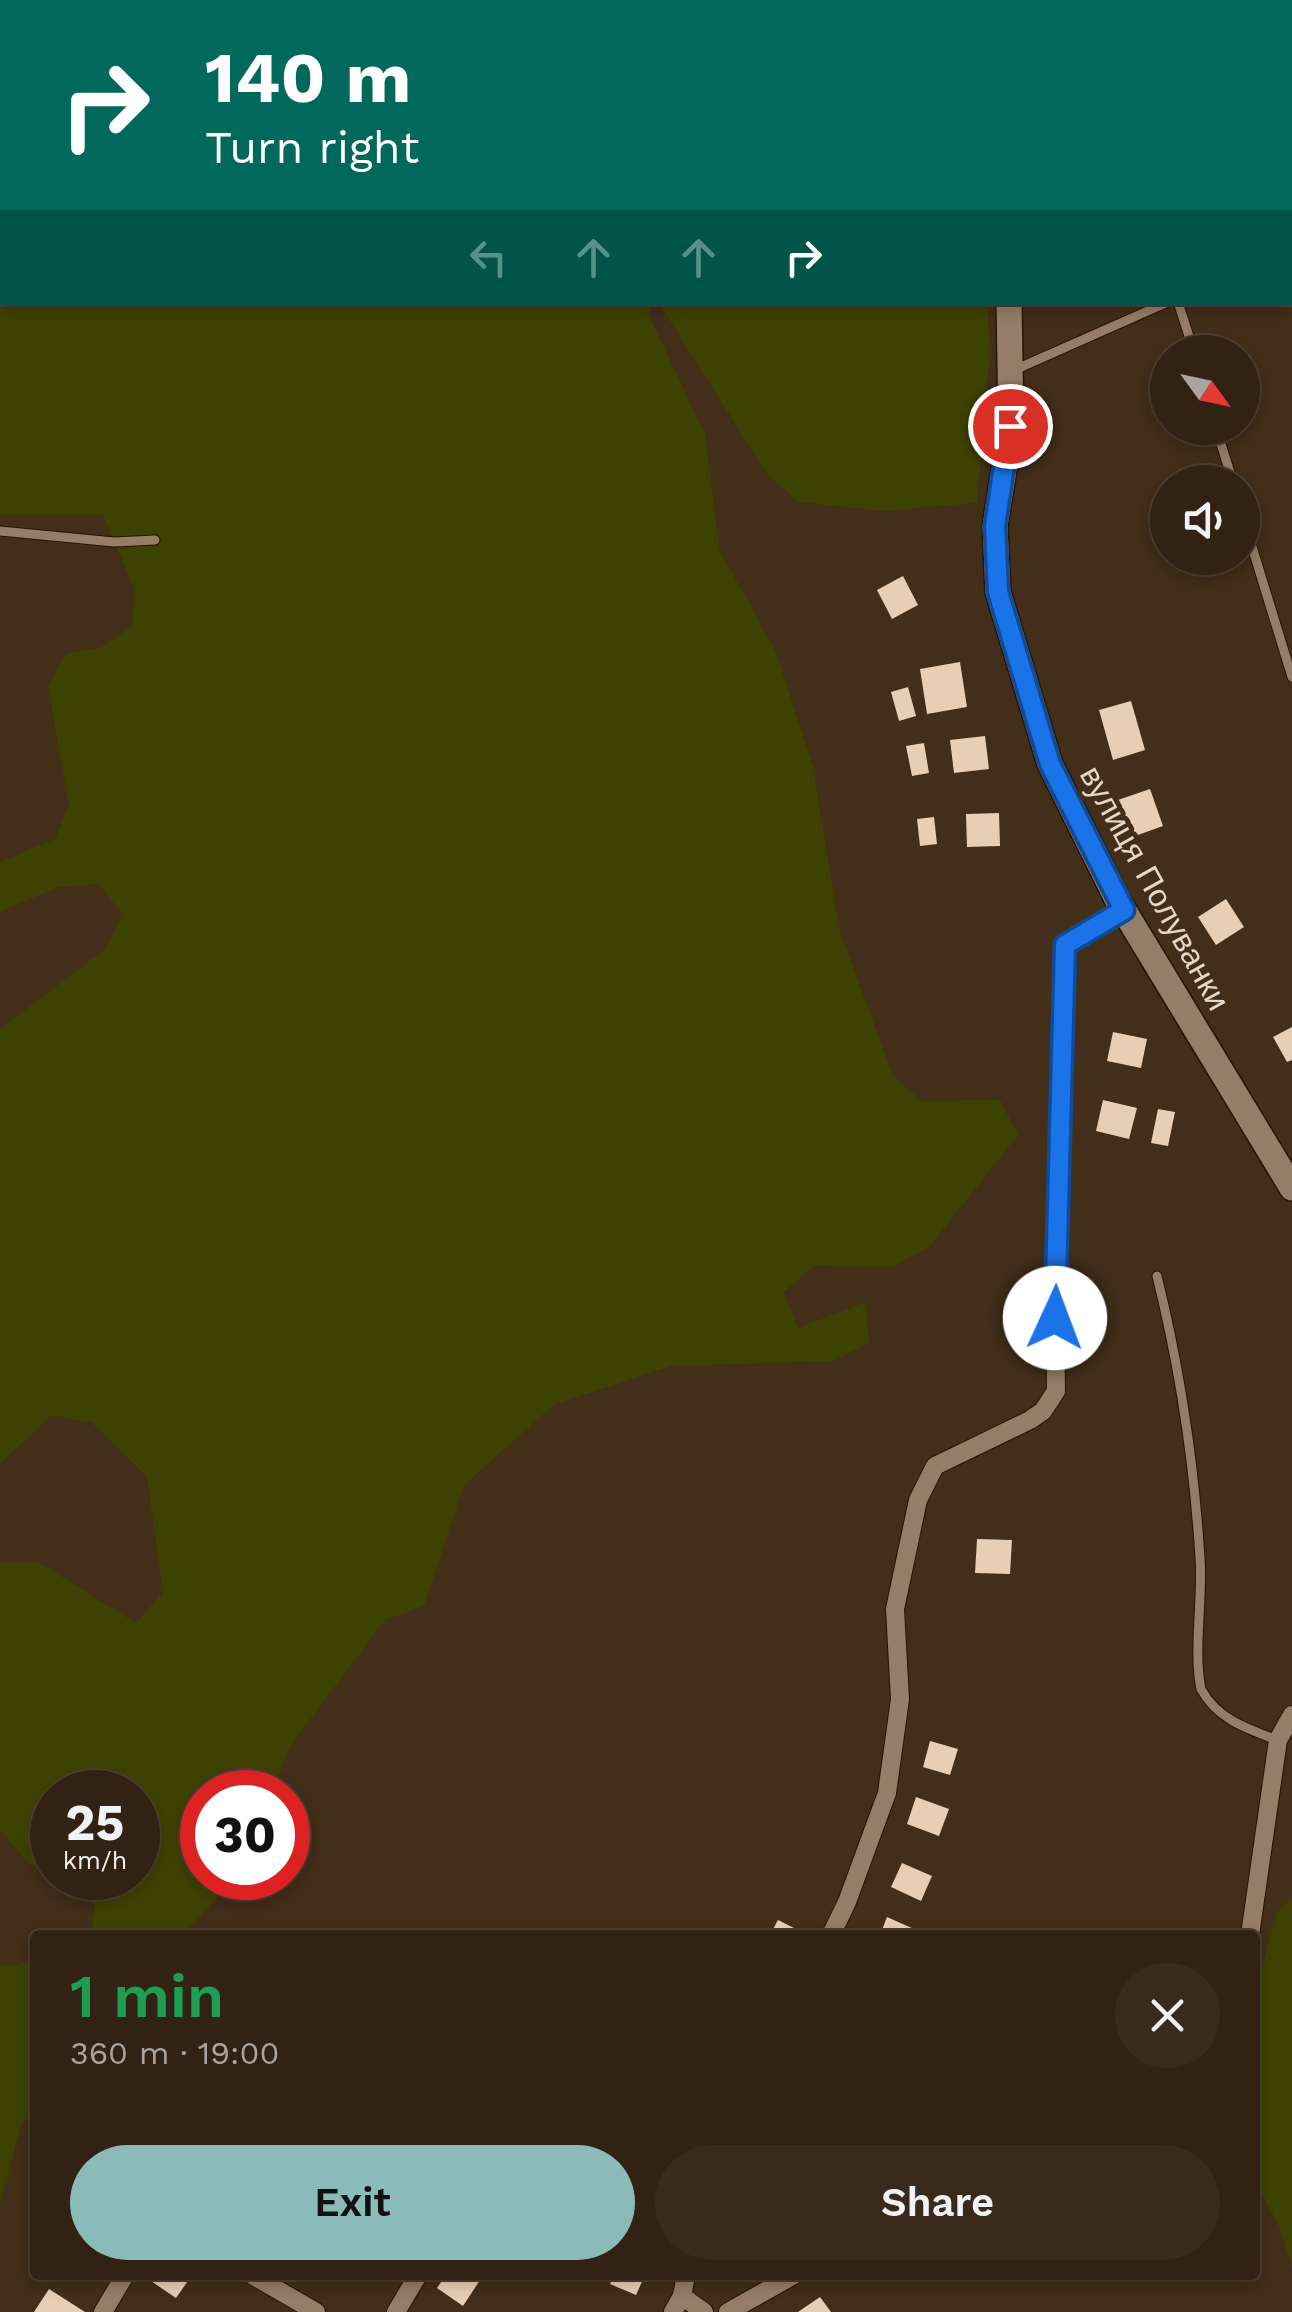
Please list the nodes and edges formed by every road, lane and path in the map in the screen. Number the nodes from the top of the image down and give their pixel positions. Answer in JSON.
{"nodes":[{"id":1,"x":1009,"y":305,"type":"edge"},
{"id":2,"x":1161,"y":305,"type":"edge"},
{"id":3,"x":1179,"y":305,"type":"edge"},
{"id":4,"x":1189,"y":335,"type":"edge"},
{"id":5,"x":1010,"y":372,"type":"junction"},
{"id":6,"x":0,"y":531,"type":"edge"},
{"id":7,"x":155,"y":540,"type":"dead end"},
{"id":8,"x":1260,"y":573,"type":"edge"},
{"id":9,"x":1292,"y":677,"type":"edge"},
{"id":10,"x":1124,"y":910,"type":"junction"},
{"id":11,"x":1292,"y":1188,"type":"edge"},
{"id":12,"x":1156,"y":1276,"type":"dead end"},
{"id":13,"x":1292,"y":1715,"type":"edge"},
{"id":14,"x":1278,"y":1740,"type":"junction"},
{"id":15,"x":832,"y":1930,"type":"edge"},
{"id":16,"x":1251,"y":1930,"type":"edge"},
{"id":17,"x":121,"y":2280,"type":"edge"},
{"id":18,"x":261,"y":2280,"type":"edge"},
{"id":19,"x":415,"y":2280,"type":"edge"},
{"id":20,"x":785,"y":2280,"type":"edge"},
{"id":21,"x":678,"y":2304,"type":"edge"},
{"id":22,"x":103,"y":2312,"type":"edge"},
{"id":23,"x":316,"y":2312,"type":"edge"},
{"id":24,"x":396,"y":2312,"type":"edge"},
{"id":25,"x":704,"y":2312,"type":"edge"},
{"id":26,"x":728,"y":2312,"type":"edge"}],
"edges":[{"from":1,"to":5,"type":"street","name":"вулиця Полуванки"},
{"from":2,"to":5,"type":"lane"},
{"from":3,"to":4,"type":"lane"},
{"from":5,"to":10,"type":"street","name":"вулиця Полуванки"},
{"from":6,"to":7,"type":"lane"},
{"from":8,"to":9,"type":"lane"},
{"from":10,"to":11,"type":"street","name":"вулиця Полуванки"},
{"from":10,"to":15,"type":"street"},
{"from":12,"to":14,"type":"lane"},
{"from":13,"to":14,"type":"street"},
{"from":14,"to":16,"type":"street"},
{"from":17,"to":22,"type":"street"},
{"from":18,"to":23,"type":"street"},
{"from":19,"to":24,"type":"street"},
{"from":20,"to":26,"type":"street"},
{"from":21,"to":25,"type":"street"}]}
